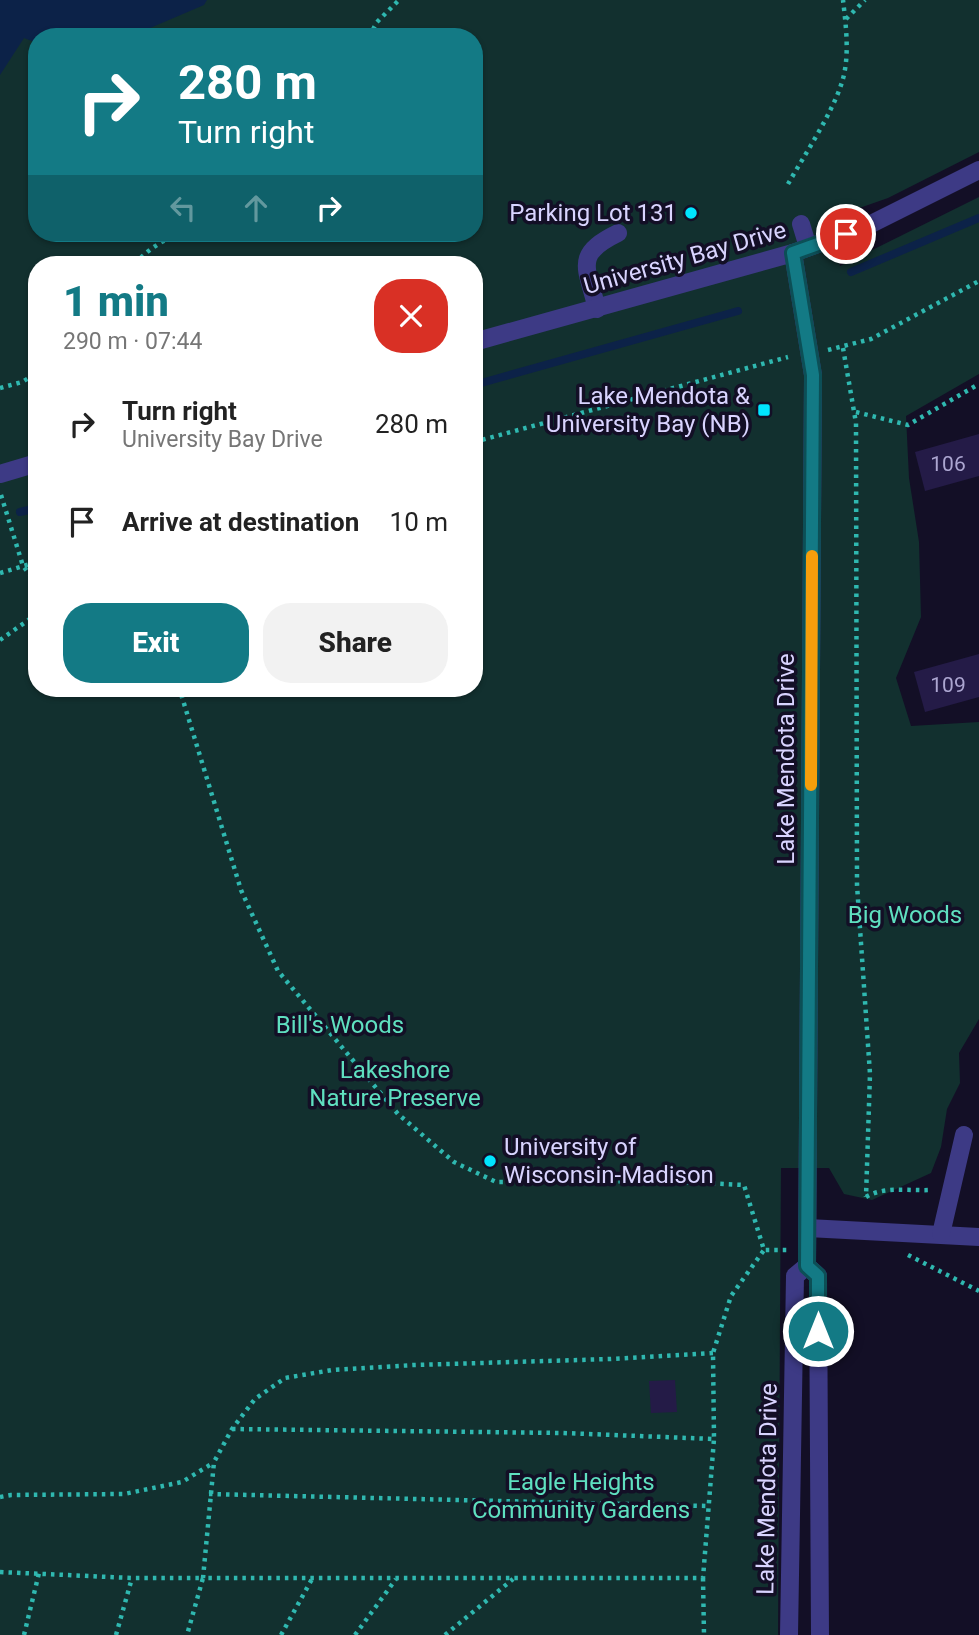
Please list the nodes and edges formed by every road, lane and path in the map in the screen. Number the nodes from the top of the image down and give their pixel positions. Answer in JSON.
{"nodes":[{"id":1,"x":398,"y":0,"type":"edge"},
{"id":2,"x":843,"y":0,"type":"edge"},
{"id":3,"x":865,"y":0,"type":"edge"},
{"id":4,"x":845,"y":20,"type":"junction"},
{"id":5,"x":374,"y":28,"type":"edge"},
{"id":6,"x":979,"y":170,"type":"edge"},
{"id":7,"x":788,"y":184,"type":"dead end"},
{"id":8,"x":801,"y":223,"type":"dead end"},
{"id":9,"x":618,"y":233,"type":"dead end"},
{"id":10,"x":162,"y":242,"type":"edge"},
{"id":11,"x":801,"y":250,"type":"junction"},
{"id":12,"x":142,"y":256,"type":"edge"},
{"id":13,"x":979,"y":281,"type":"edge"},
{"id":14,"x":597,"y":309,"type":"junction"},
{"id":15,"x":483,"y":340,"type":"edge"},
{"id":16,"x":843,"y":348,"type":"junction"},
{"id":17,"x":810,"y":354,"type":"junction"},
{"id":18,"x":28,"y":378,"type":"edge"},
{"id":19,"x":979,"y":384,"type":"edge"},
{"id":20,"x":0,"y":388,"type":"edge"},
{"id":21,"x":856,"y":412,"type":"junction"},
{"id":22,"x":483,"y":440,"type":"edge"},
{"id":23,"x":28,"y":466,"type":"edge"},
{"id":24,"x":0,"y":474,"type":"edge"},
{"id":25,"x":0,"y":491,"type":"edge"},
{"id":26,"x":28,"y":565,"type":"edge"},
{"id":27,"x":23,"y":566,"type":"junction"},
{"id":28,"x":28,"y":572,"type":"edge"},
{"id":29,"x":0,"y":573,"type":"edge"},
{"id":30,"x":28,"y":620,"type":"edge"},
{"id":31,"x":0,"y":640,"type":"edge"},
{"id":32,"x":182,"y":697,"type":"edge"},
{"id":33,"x":964,"y":1135,"type":"dead end"},
{"id":34,"x":952,"y":1187,"type":"junction"},
{"id":35,"x":808,"y":1228,"type":"junction"},
{"id":36,"x":942,"y":1234,"type":"junction"},
{"id":37,"x":979,"y":1237,"type":"edge"},
{"id":38,"x":764,"y":1250,"type":"junction"},
{"id":39,"x":898,"y":1251,"type":"dead end"},
{"id":40,"x":807,"y":1258,"type":"junction"},
{"id":41,"x":979,"y":1291,"type":"edge"},
{"id":42,"x":713,"y":1353,"type":"junction"},
{"id":43,"x":232,"y":1429,"type":"junction"},
{"id":44,"x":714,"y":1439,"type":"junction"},
{"id":45,"x":214,"y":1462,"type":"junction"},
{"id":46,"x":209,"y":1494,"type":"junction"},
{"id":47,"x":0,"y":1497,"type":"edge"},
{"id":48,"x":708,"y":1506,"type":"junction"},
{"id":49,"x":0,"y":1572,"type":"edge"},
{"id":50,"x":39,"y":1573,"type":"junction"},
{"id":51,"x":132,"y":1578,"type":"junction"},
{"id":52,"x":203,"y":1578,"type":"junction"},
{"id":53,"x":313,"y":1578,"type":"junction"},
{"id":54,"x":396,"y":1578,"type":"junction"},
{"id":55,"x":513,"y":1578,"type":"junction"},
{"id":56,"x":703,"y":1578,"type":"junction"},
{"id":57,"x":24,"y":1635,"type":"edge"},
{"id":58,"x":116,"y":1635,"type":"edge"},
{"id":59,"x":187,"y":1635,"type":"edge"},
{"id":60,"x":281,"y":1635,"type":"edge"},
{"id":61,"x":355,"y":1635,"type":"edge"},
{"id":62,"x":445,"y":1635,"type":"edge"},
{"id":63,"x":704,"y":1635,"type":"edge"},
{"id":64,"x":789,"y":1635,"type":"edge"},
{"id":65,"x":820,"y":1635,"type":"edge"}],
"edges":[{"from":1,"to":5,"type":"path"},
{"from":2,"to":4,"type":"path"},
{"from":3,"to":4,"type":"path"},
{"from":4,"to":7,"type":"path"},
{"from":6,"to":11,"type":"street","name":"University Bay Drive"},
{"from":8,"to":11,"type":"street","name":"Lake Mendota Drive"},
{"from":9,"to":14,"type":"street"},
{"from":10,"to":12,"type":"path"},
{"from":11,"to":14,"type":"street","name":"University Bay Drive"},
{"from":11,"to":17,"type":"street","name":"Lake Mendota Drive"},
{"from":13,"to":16,"type":"path"},
{"from":14,"to":15,"type":"street","name":"University Bay Drive"},
{"from":16,"to":17,"type":"path"},
{"from":16,"to":21,"type":"path"},
{"from":17,"to":22,"type":"path"},
{"from":17,"to":35,"type":"street","name":"Lake Mendota Drive"},
{"from":18,"to":20,"type":"path"},
{"from":19,"to":21,"type":"path"},
{"from":21,"to":34,"type":"path"},
{"from":23,"to":24,"type":"street"},
{"from":25,"to":27,"type":"path"},
{"from":26,"to":27,"type":"path"},
{"from":27,"to":28,"type":"path"},
{"from":27,"to":29,"type":"path"},
{"from":30,"to":31,"type":"path"},
{"from":32,"to":38,"type":"path"},
{"from":33,"to":34,"type":"street"},
{"from":34,"to":36,"type":"street"},
{"from":35,"to":36,"type":"street"},
{"from":35,"to":40,"type":"street","name":"Lake Mendota Drive"},
{"from":36,"to":37,"type":"street"},
{"from":38,"to":40,"type":"path"},
{"from":38,"to":42,"type":"path"},
{"from":39,"to":41,"type":"path"},
{"from":40,"to":64,"type":"street","name":"Lake Mendota Drive"},
{"from":40,"to":65,"type":"street","name":"Lake Mendota Drive"},
{"from":42,"to":43,"type":"path"},
{"from":42,"to":44,"type":"path"},
{"from":43,"to":44,"type":"path"},
{"from":43,"to":45,"type":"path"},
{"from":44,"to":48,"type":"path"},
{"from":45,"to":46,"type":"path"},
{"from":45,"to":47,"type":"path"},
{"from":46,"to":48,"type":"path"},
{"from":46,"to":52,"type":"path"},
{"from":48,"to":56,"type":"path"},
{"from":49,"to":50,"type":"path"},
{"from":50,"to":51,"type":"path"},
{"from":50,"to":57,"type":"path"},
{"from":51,"to":52,"type":"path"},
{"from":51,"to":58,"type":"path"},
{"from":52,"to":53,"type":"path"},
{"from":52,"to":59,"type":"path"},
{"from":53,"to":54,"type":"path"},
{"from":53,"to":60,"type":"path"},
{"from":54,"to":55,"type":"path"},
{"from":54,"to":61,"type":"path"},
{"from":55,"to":56,"type":"path"},
{"from":55,"to":62,"type":"path"},
{"from":56,"to":63,"type":"path"}]}
